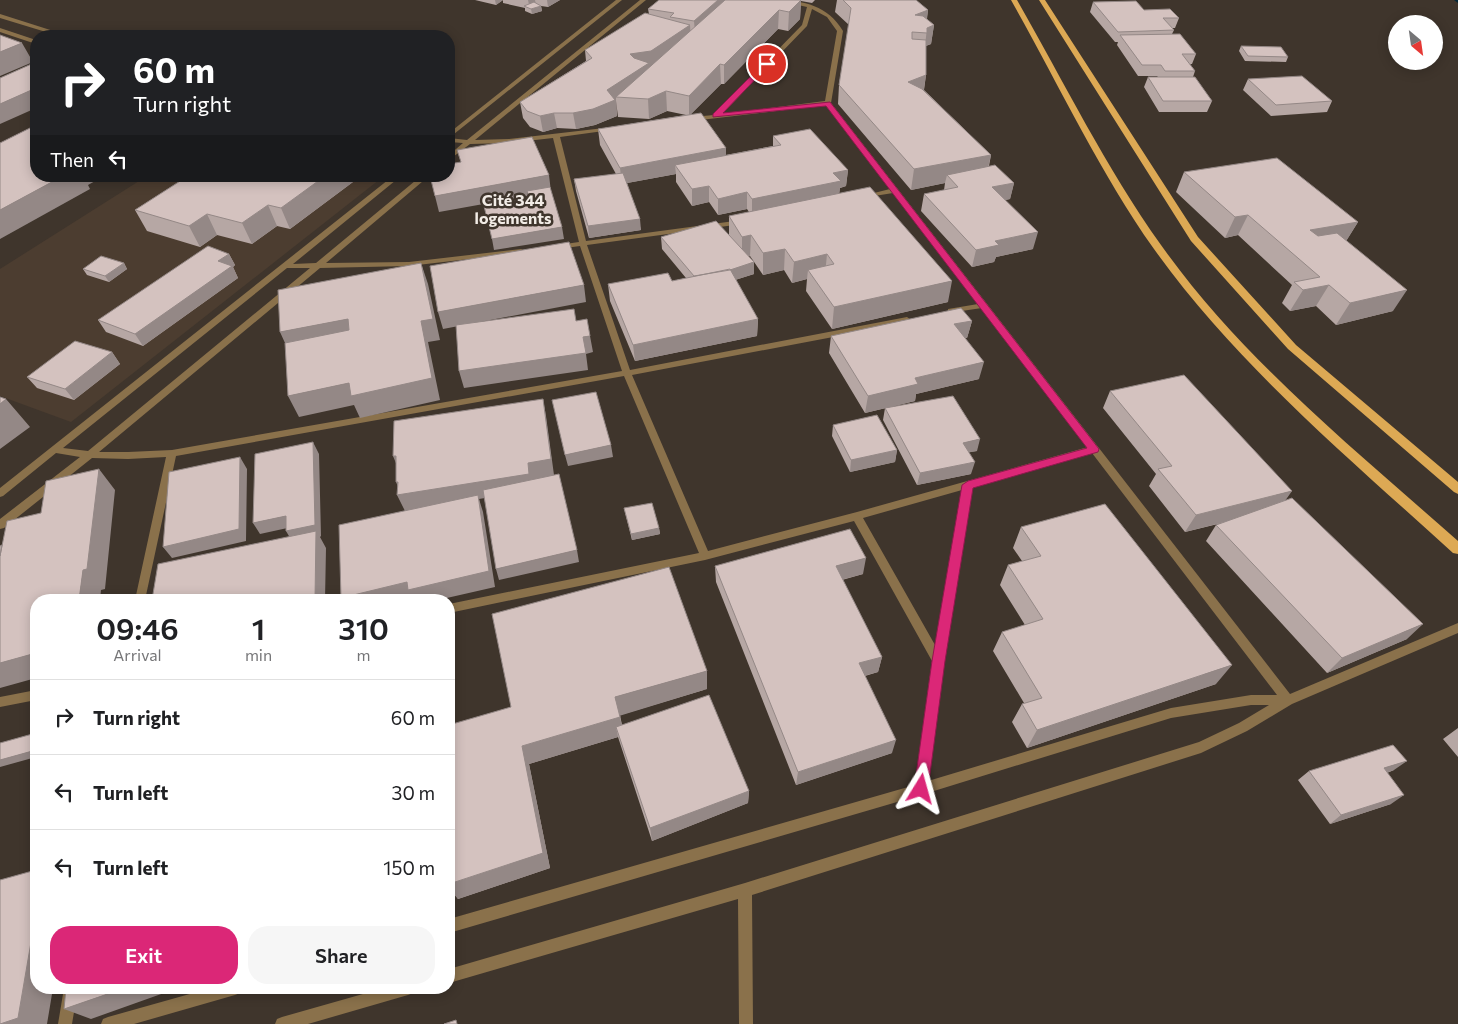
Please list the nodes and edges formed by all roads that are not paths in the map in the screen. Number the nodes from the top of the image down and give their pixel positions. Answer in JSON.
{"nodes":[{"id":1,"x":619,"y":0,"type":"edge"},
{"id":2,"x":643,"y":0,"type":"edge"},
{"id":3,"x":779,"y":0,"type":"edge"},
{"id":4,"x":1014,"y":0,"type":"edge"},
{"id":5,"x":1042,"y":0,"type":"edge"},
{"id":6,"x":810,"y":5,"type":"junction"},
{"id":7,"x":0,"y":16,"type":"edge"},
{"id":8,"x":0,"y":30,"type":"edge"},
{"id":9,"x":45,"y":30,"type":"edge"},
{"id":10,"x":30,"y":40,"type":"edge"},
{"id":11,"x":828,"y":103,"type":"junction"},
{"id":12,"x":716,"y":116,"type":"junction"},
{"id":13,"x":688,"y":119,"type":"edge"},
{"id":14,"x":622,"y":127,"type":"edge"},
{"id":15,"x":455,"y":133,"type":"edge"},
{"id":16,"x":556,"y":134,"type":"junction"},
{"id":17,"x":455,"y":140,"type":"edge"},
{"id":18,"x":467,"y":143,"type":"junction"},
{"id":19,"x":455,"y":150,"type":"edge"},
{"id":20,"x":390,"y":182,"type":"edge"},
{"id":21,"x":419,"y":182,"type":"edge"},
{"id":22,"x":895,"y":190,"type":"junction"},
{"id":23,"x":858,"y":198,"type":"edge"},
{"id":24,"x":748,"y":221,"type":"edge"},
{"id":25,"x":583,"y":245,"type":"junction"},
{"id":26,"x":544,"y":249,"type":"edge"},
{"id":27,"x":535,"y":250,"type":"edge"},
{"id":28,"x":285,"y":266,"type":"junction"},
{"id":29,"x":315,"y":267,"type":"junction"},
{"id":30,"x":984,"y":305,"type":"junction"},
{"id":31,"x":946,"y":312,"type":"edge"},
{"id":32,"x":917,"y":318,"type":"edge"},
{"id":33,"x":626,"y":373,"type":"junction"},
{"id":34,"x":1094,"y":449,"type":"junction"},
{"id":35,"x":56,"y":450,"type":"junction"},
{"id":36,"x":172,"y":453,"type":"junction"},
{"id":37,"x":88,"y":456,"type":"junction"},
{"id":38,"x":968,"y":485,"type":"junction"},
{"id":39,"x":1458,"y":489,"type":"edge"},
{"id":40,"x":0,"y":493,"type":"edge"},
{"id":41,"x":857,"y":516,"type":"junction"},
{"id":42,"x":0,"y":525,"type":"edge"},
{"id":43,"x":1458,"y":548,"type":"edge"},
{"id":44,"x":705,"y":556,"type":"junction"},
{"id":45,"x":141,"y":594,"type":"edge"},
{"id":46,"x":455,"y":608,"type":"edge"},
{"id":47,"x":1458,"y":628,"type":"edge"},
{"id":48,"x":938,"y":661,"type":"junction"},
{"id":49,"x":30,"y":696,"type":"edge"},
{"id":50,"x":1288,"y":700,"type":"junction"},
{"id":51,"x":0,"y":702,"type":"edge"},
{"id":52,"x":921,"y":789,"type":"junction"},
{"id":53,"x":745,"y":890,"type":"junction"},
{"id":54,"x":455,"y":924,"type":"edge"},
{"id":55,"x":455,"y":974,"type":"edge"},
{"id":56,"x":70,"y":994,"type":"edge"},
{"id":57,"x":214,"y":994,"type":"edge"},
{"id":58,"x":387,"y":994,"type":"edge"},
{"id":59,"x":64,"y":1024,"type":"edge"},
{"id":60,"x":108,"y":1024,"type":"edge"},
{"id":61,"x":282,"y":1024,"type":"edge"},
{"id":62,"x":746,"y":1024,"type":"edge"}],
"edges":[{"from":1,"to":15,"type":"street"},
{"from":2,"to":18,"type":"street"},
{"from":3,"to":6,"type":"street"},
{"from":4,"to":43,"type":"main road"},
{"from":5,"to":39,"type":"main road"},
{"from":6,"to":11,"type":"street"},
{"from":6,"to":12,"type":"street"},
{"from":7,"to":9,"type":"street"},
{"from":8,"to":10,"type":"street"},
{"from":11,"to":12,"type":"street"},
{"from":11,"to":22,"type":"street"},
{"from":12,"to":13,"type":"street"},
{"from":14,"to":16,"type":"street"},
{"from":16,"to":18,"type":"street"},
{"from":16,"to":25,"type":"street"},
{"from":17,"to":18,"type":"street"},
{"from":18,"to":19,"type":"street"},
{"from":20,"to":28,"type":"street"},
{"from":21,"to":29,"type":"street"},
{"from":22,"to":23,"type":"street"},
{"from":22,"to":30,"type":"street"},
{"from":24,"to":25,"type":"street"},
{"from":25,"to":26,"type":"street"},
{"from":25,"to":33,"type":"street"},
{"from":27,"to":29,"type":"street"},
{"from":28,"to":29,"type":"street"},
{"from":28,"to":35,"type":"street"},
{"from":29,"to":37,"type":"street"},
{"from":30,"to":31,"type":"street"},
{"from":30,"to":34,"type":"street"},
{"from":32,"to":33,"type":"street"},
{"from":33,"to":36,"type":"street"},
{"from":33,"to":44,"type":"street"},
{"from":34,"to":38,"type":"street"},
{"from":34,"to":50,"type":"street"},
{"from":35,"to":37,"type":"street"},
{"from":35,"to":40,"type":"street"},
{"from":36,"to":37,"type":"street"},
{"from":36,"to":45,"type":"street"},
{"from":37,"to":42,"type":"street"},
{"from":38,"to":41,"type":"street"},
{"from":38,"to":48,"type":"street"},
{"from":41,"to":44,"type":"street"},
{"from":41,"to":48,"type":"street"},
{"from":44,"to":46,"type":"street"},
{"from":47,"to":50,"type":"street"},
{"from":48,"to":52,"type":"street"},
{"from":49,"to":51,"type":"street"},
{"from":50,"to":52,"type":"street"},
{"from":50,"to":53,"type":"street"},
{"from":52,"to":54,"type":"street"},
{"from":53,"to":55,"type":"street"},
{"from":53,"to":62,"type":"street"},
{"from":56,"to":59,"type":"street"},
{"from":57,"to":60,"type":"street"},
{"from":58,"to":61,"type":"street"}]}
